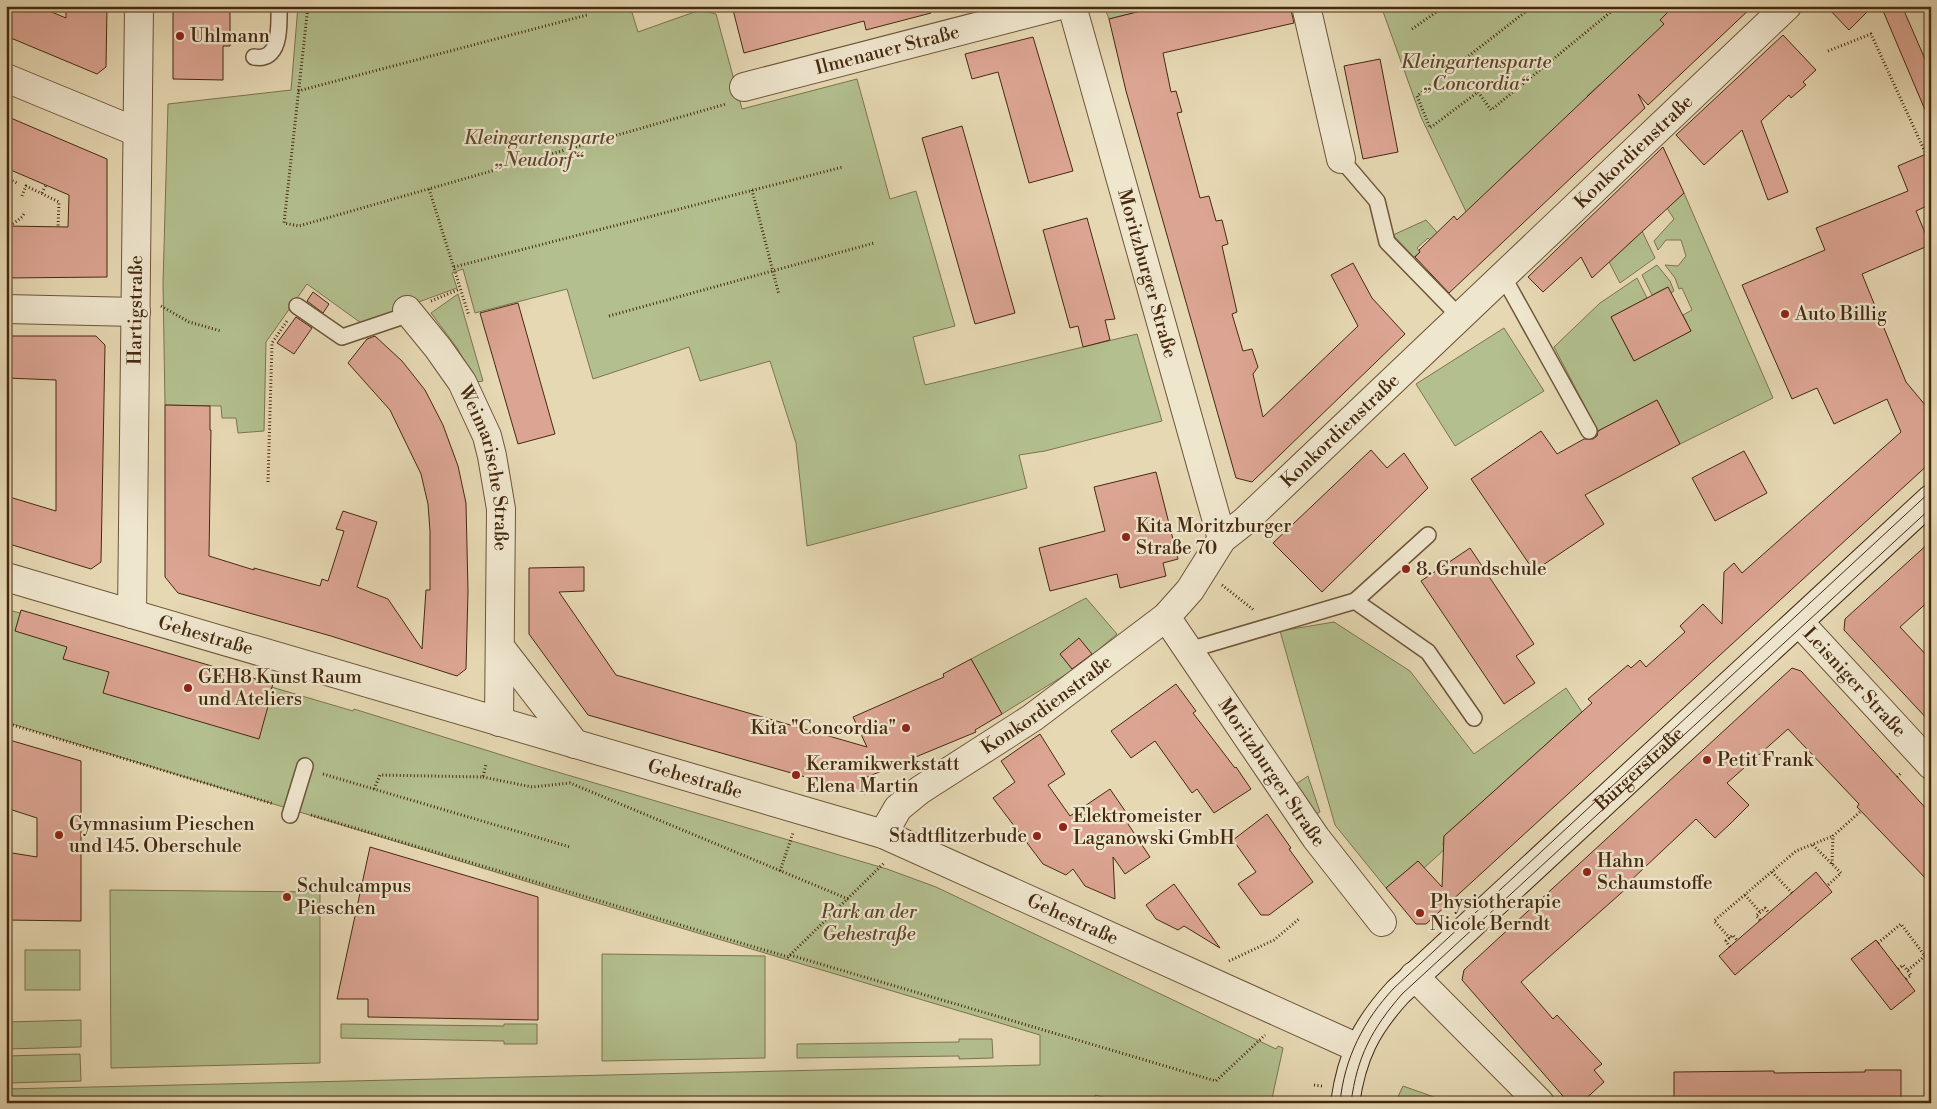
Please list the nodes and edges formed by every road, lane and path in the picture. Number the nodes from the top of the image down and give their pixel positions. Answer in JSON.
{"nodes":[{"id":1,"x":139,"y":6,"type":"edge"},
{"id":2,"x":279,"y":6,"type":"edge"},
{"id":3,"x":308,"y":6,"type":"edge"},
{"id":4,"x":720,"y":6,"type":"edge"},
{"id":5,"x":1057,"y":6,"type":"edge"},
{"id":6,"x":1072,"y":6,"type":"edge"},
{"id":7,"x":1445,"y":6,"type":"edge"},
{"id":8,"x":1533,"y":6,"type":"edge"},
{"id":9,"x":1618,"y":6,"type":"edge"},
{"id":10,"x":1787,"y":6,"type":"edge"},
{"id":11,"x":722,"y":10,"type":"dead end"},
{"id":12,"x":1311,"y":14,"type":"edge"},
{"id":13,"x":587,"y":15,"type":"dead end"},
{"id":14,"x":1412,"y":29,"type":"dead end"},
{"id":15,"x":1828,"y":51,"type":"dead end"},
{"id":16,"x":254,"y":57,"type":"dead end"},
{"id":17,"x":6,"y":78,"type":"edge"},
{"id":18,"x":744,"y":87,"type":"joint"},
{"id":19,"x":298,"y":91,"type":"junction"},
{"id":20,"x":137,"y":132,"type":"junction"},
{"id":21,"x":1926,"y":154,"type":"dead end"},
{"id":22,"x":1341,"y":159,"type":"joint"},
{"id":23,"x":843,"y":167,"type":"dead end"},
{"id":24,"x":6,"y":178,"type":"edge"},
{"id":25,"x":17,"y":183,"type":"dead end"},
{"id":26,"x":46,"y":184,"type":"dead end"},
{"id":27,"x":429,"y":189,"type":"junction"},
{"id":28,"x":752,"y":190,"type":"junction"},
{"id":29,"x":42,"y":194,"type":"junction"},
{"id":30,"x":22,"y":196,"type":"dead end"},
{"id":31,"x":25,"y":212,"type":"dead end"},
{"id":32,"x":10,"y":226,"type":"dead end"},
{"id":33,"x":58,"y":227,"type":"dead end"},
{"id":34,"x":874,"y":243,"type":"dead end"},
{"id":35,"x":454,"y":267,"type":"junction"},
{"id":36,"x":773,"y":272,"type":"junction"},
{"id":37,"x":1501,"y":278,"type":"junction"},
{"id":38,"x":779,"y":295,"type":"dead end"},
{"id":39,"x":298,"y":306,"type":"joint"},
{"id":40,"x":136,"y":308,"type":"junction"},
{"id":41,"x":6,"y":309,"type":"edge"},
{"id":42,"x":408,"y":312,"type":"joint"},
{"id":43,"x":469,"y":316,"type":"dead end"},
{"id":44,"x":609,"y":316,"type":"dead end"},
{"id":45,"x":1460,"y":318,"type":"junction"},
{"id":46,"x":221,"y":331,"type":"dead end"},
{"id":47,"x":1589,"y":431,"type":"dead end"},
{"id":48,"x":268,"y":482,"type":"dead end"},
{"id":49,"x":1931,"y":500,"type":"edge"},
{"id":50,"x":1428,"y":535,"type":"dead end"},
{"id":51,"x":1222,"y":539,"type":"junction"},
{"id":52,"x":1203,"y":570,"type":"junction"},
{"id":53,"x":6,"y":577,"type":"edge"},
{"id":54,"x":1355,"y":601,"type":"junction"},
{"id":55,"x":132,"y":614,"type":"junction"},
{"id":56,"x":1166,"y":617,"type":"junction"},
{"id":57,"x":1799,"y":622,"type":"junction"},
{"id":58,"x":1273,"y":625,"type":"junction"},
{"id":59,"x":500,"y":647,"type":"junction"},
{"id":60,"x":1189,"y":650,"type":"junction"},
{"id":61,"x":1474,"y":718,"type":"dead end"},
{"id":62,"x":500,"y":722,"type":"junction"},
{"id":63,"x":6,"y":724,"type":"edge"},
{"id":64,"x":575,"y":744,"type":"junction"},
{"id":65,"x":486,"y":764,"type":"dead end"},
{"id":66,"x":1931,"y":765,"type":"edge"},
{"id":67,"x":304,"y":767,"type":"joint"},
{"id":68,"x":482,"y":777,"type":"junction"},
{"id":69,"x":374,"y":790,"type":"junction"},
{"id":70,"x":802,"y":811,"type":"junction"},
{"id":71,"x":1860,"y":811,"type":"dead end"},
{"id":72,"x":291,"y":812,"type":"junction"},
{"id":73,"x":1833,"y":836,"type":"junction"},
{"id":74,"x":893,"y":839,"type":"junction"},
{"id":75,"x":1813,"y":844,"type":"junction"},
{"id":76,"x":570,"y":847,"type":"dead end"},
{"id":77,"x":1832,"y":864,"type":"junction"},
{"id":78,"x":780,"y":871,"type":"junction"},
{"id":79,"x":1772,"y":872,"type":"junction"},
{"id":80,"x":1828,"y":886,"type":"dead end"},
{"id":81,"x":1792,"y":893,"type":"dead end"},
{"id":82,"x":1744,"y":896,"type":"junction"},
{"id":83,"x":848,"y":898,"type":"junction"},
{"id":84,"x":1760,"y":912,"type":"junction"},
{"id":85,"x":1769,"y":912,"type":"dead end"},
{"id":86,"x":1299,"y":919,"type":"dead end"},
{"id":87,"x":1760,"y":920,"type":"dead end"},
{"id":88,"x":1382,"y":922,"type":"dead end"},
{"id":89,"x":1730,"y":938,"type":"junction"},
{"id":90,"x":1737,"y":940,"type":"dead end"},
{"id":91,"x":1878,"y":943,"type":"dead end"},
{"id":92,"x":1730,"y":946,"type":"dead end"},
{"id":93,"x":790,"y":955,"type":"junction"},
{"id":94,"x":1925,"y":956,"type":"junction"},
{"id":95,"x":1931,"y":964,"type":"edge"},
{"id":96,"x":1898,"y":969,"type":"dead end"},
{"id":97,"x":1908,"y":970,"type":"junction"},
{"id":98,"x":1414,"y":976,"type":"junction"},
{"id":99,"x":1906,"y":979,"type":"dead end"},
{"id":100,"x":1217,"y":985,"type":"junction"},
{"id":101,"x":1262,"y":1038,"type":"dead end"},
{"id":102,"x":1358,"y":1048,"type":"junction"},
{"id":103,"x":1345,"y":1103,"type":"edge"},
{"id":104,"x":1540,"y":1103,"type":"edge"}],
"edges":[{"from":1,"to":20,"type":"street","name":"Hartigstraße"},
{"from":2,"to":16,"type":"lane"},
{"from":3,"to":19,"type":"path"},
{"from":4,"to":11,"type":"path"},
{"from":5,"to":18,"type":"street","name":"Ilmenauer Straße"},
{"from":6,"to":51,"type":"street","name":"Moritzburger Straße"},
{"from":7,"to":14,"type":"path"},
{"from":8,"to":9,"type":"path"},
{"from":10,"to":37,"type":"street","name":"Konkordienstraße"},
{"from":12,"to":22,"type":"street"},
{"from":13,"to":19,"type":"path"},
{"from":15,"to":21,"type":"path"},
{"from":17,"to":20,"type":"street"},
{"from":18,"to":27,"type":"path"},
{"from":19,"to":27,"type":"path"},
{"from":20,"to":40,"type":"street","name":"Hartigstraße"},
{"from":22,"to":45,"type":"lane"},
{"from":23,"to":28,"type":"path"},
{"from":24,"to":25,"type":"path"},
{"from":26,"to":29,"type":"path"},
{"from":27,"to":35,"type":"path"},
{"from":28,"to":35,"type":"path"},
{"from":28,"to":36,"type":"path"},
{"from":29,"to":30,"type":"path"},
{"from":29,"to":33,"type":"path"},
{"from":31,"to":32,"type":"path"},
{"from":34,"to":36,"type":"path"},
{"from":35,"to":43,"type":"path"},
{"from":36,"to":38,"type":"path"},
{"from":36,"to":44,"type":"path"},
{"from":37,"to":45,"type":"street","name":"Konkordienstraße"},
{"from":37,"to":47,"type":"lane"},
{"from":39,"to":42,"type":"lane"},
{"from":39,"to":48,"type":"path"},
{"from":40,"to":41,"type":"street"},
{"from":40,"to":46,"type":"path"},
{"from":40,"to":55,"type":"street","name":"Hartigstraße"},
{"from":42,"to":59,"type":"street","name":"Weimarische Straße"},
{"from":45,"to":51,"type":"street","name":"Konkordienstraße"},
{"from":49,"to":57,"type":"street","name":"Bürgerstraße"},
{"from":50,"to":54,"type":"lane"},
{"from":51,"to":52,"type":"street","name":"Konkordienstraße"},
{"from":52,"to":56,"type":"street","name":"Konkordienstraße"},
{"from":52,"to":58,"type":"path"},
{"from":53,"to":55,"type":"street","name":"Gehestraße"},
{"from":54,"to":58,"type":"lane"},
{"from":54,"to":61,"type":"lane"},
{"from":55,"to":62,"type":"street","name":"Gehestraße"},
{"from":56,"to":60,"type":"street","name":"Moritzburger Straße"},
{"from":56,"to":74,"type":"street","name":"Konkordienstraße"},
{"from":57,"to":66,"type":"street","name":"Leisniger Straße"},
{"from":57,"to":98,"type":"street","name":"Bürgerstraße"},
{"from":58,"to":60,"type":"lane"},
{"from":59,"to":62,"type":"street","name":"Weimarische Straße"},
{"from":59,"to":64,"type":"street"},
{"from":60,"to":88,"type":"street","name":"Moritzburger Straße"},
{"from":62,"to":64,"type":"street","name":"Gehestraße"},
{"from":63,"to":72,"type":"path"},
{"from":64,"to":70,"type":"street","name":"Gehestraße"},
{"from":65,"to":68,"type":"path"},
{"from":67,"to":69,"type":"path"},
{"from":67,"to":72,"type":"lane"},
{"from":68,"to":69,"type":"path"},
{"from":68,"to":78,"type":"path"},
{"from":69,"to":76,"type":"path"},
{"from":70,"to":74,"type":"street","name":"Gehestraße"},
{"from":70,"to":78,"type":"path"},
{"from":71,"to":73,"type":"path"},
{"from":72,"to":93,"type":"path"},
{"from":73,"to":75,"type":"path"},
{"from":73,"to":77,"type":"path"},
{"from":74,"to":83,"type":"path"},
{"from":74,"to":100,"type":"street","name":"Gehestraße"},
{"from":75,"to":77,"type":"path"},
{"from":75,"to":79,"type":"path"},
{"from":77,"to":80,"type":"path"},
{"from":78,"to":83,"type":"path"},
{"from":79,"to":81,"type":"path"},
{"from":79,"to":82,"type":"path"},
{"from":82,"to":84,"type":"path"},
{"from":82,"to":89,"type":"path"},
{"from":83,"to":93,"type":"path"},
{"from":84,"to":85,"type":"path"},
{"from":84,"to":87,"type":"path"},
{"from":86,"to":100,"type":"path"},
{"from":89,"to":90,"type":"path"},
{"from":89,"to":92,"type":"path"},
{"from":91,"to":94,"type":"path"},
{"from":93,"to":101,"type":"path"},
{"from":94,"to":95,"type":"path"},
{"from":94,"to":97,"type":"path"},
{"from":96,"to":97,"type":"path"},
{"from":97,"to":99,"type":"path"},
{"from":98,"to":102,"type":"street","name":"Bürgerstraße"},
{"from":98,"to":104,"type":"street"},
{"from":100,"to":102,"type":"street","name":"Gehestraße"},
{"from":102,"to":103,"type":"street","name":"Bürgerstraße"}]}
